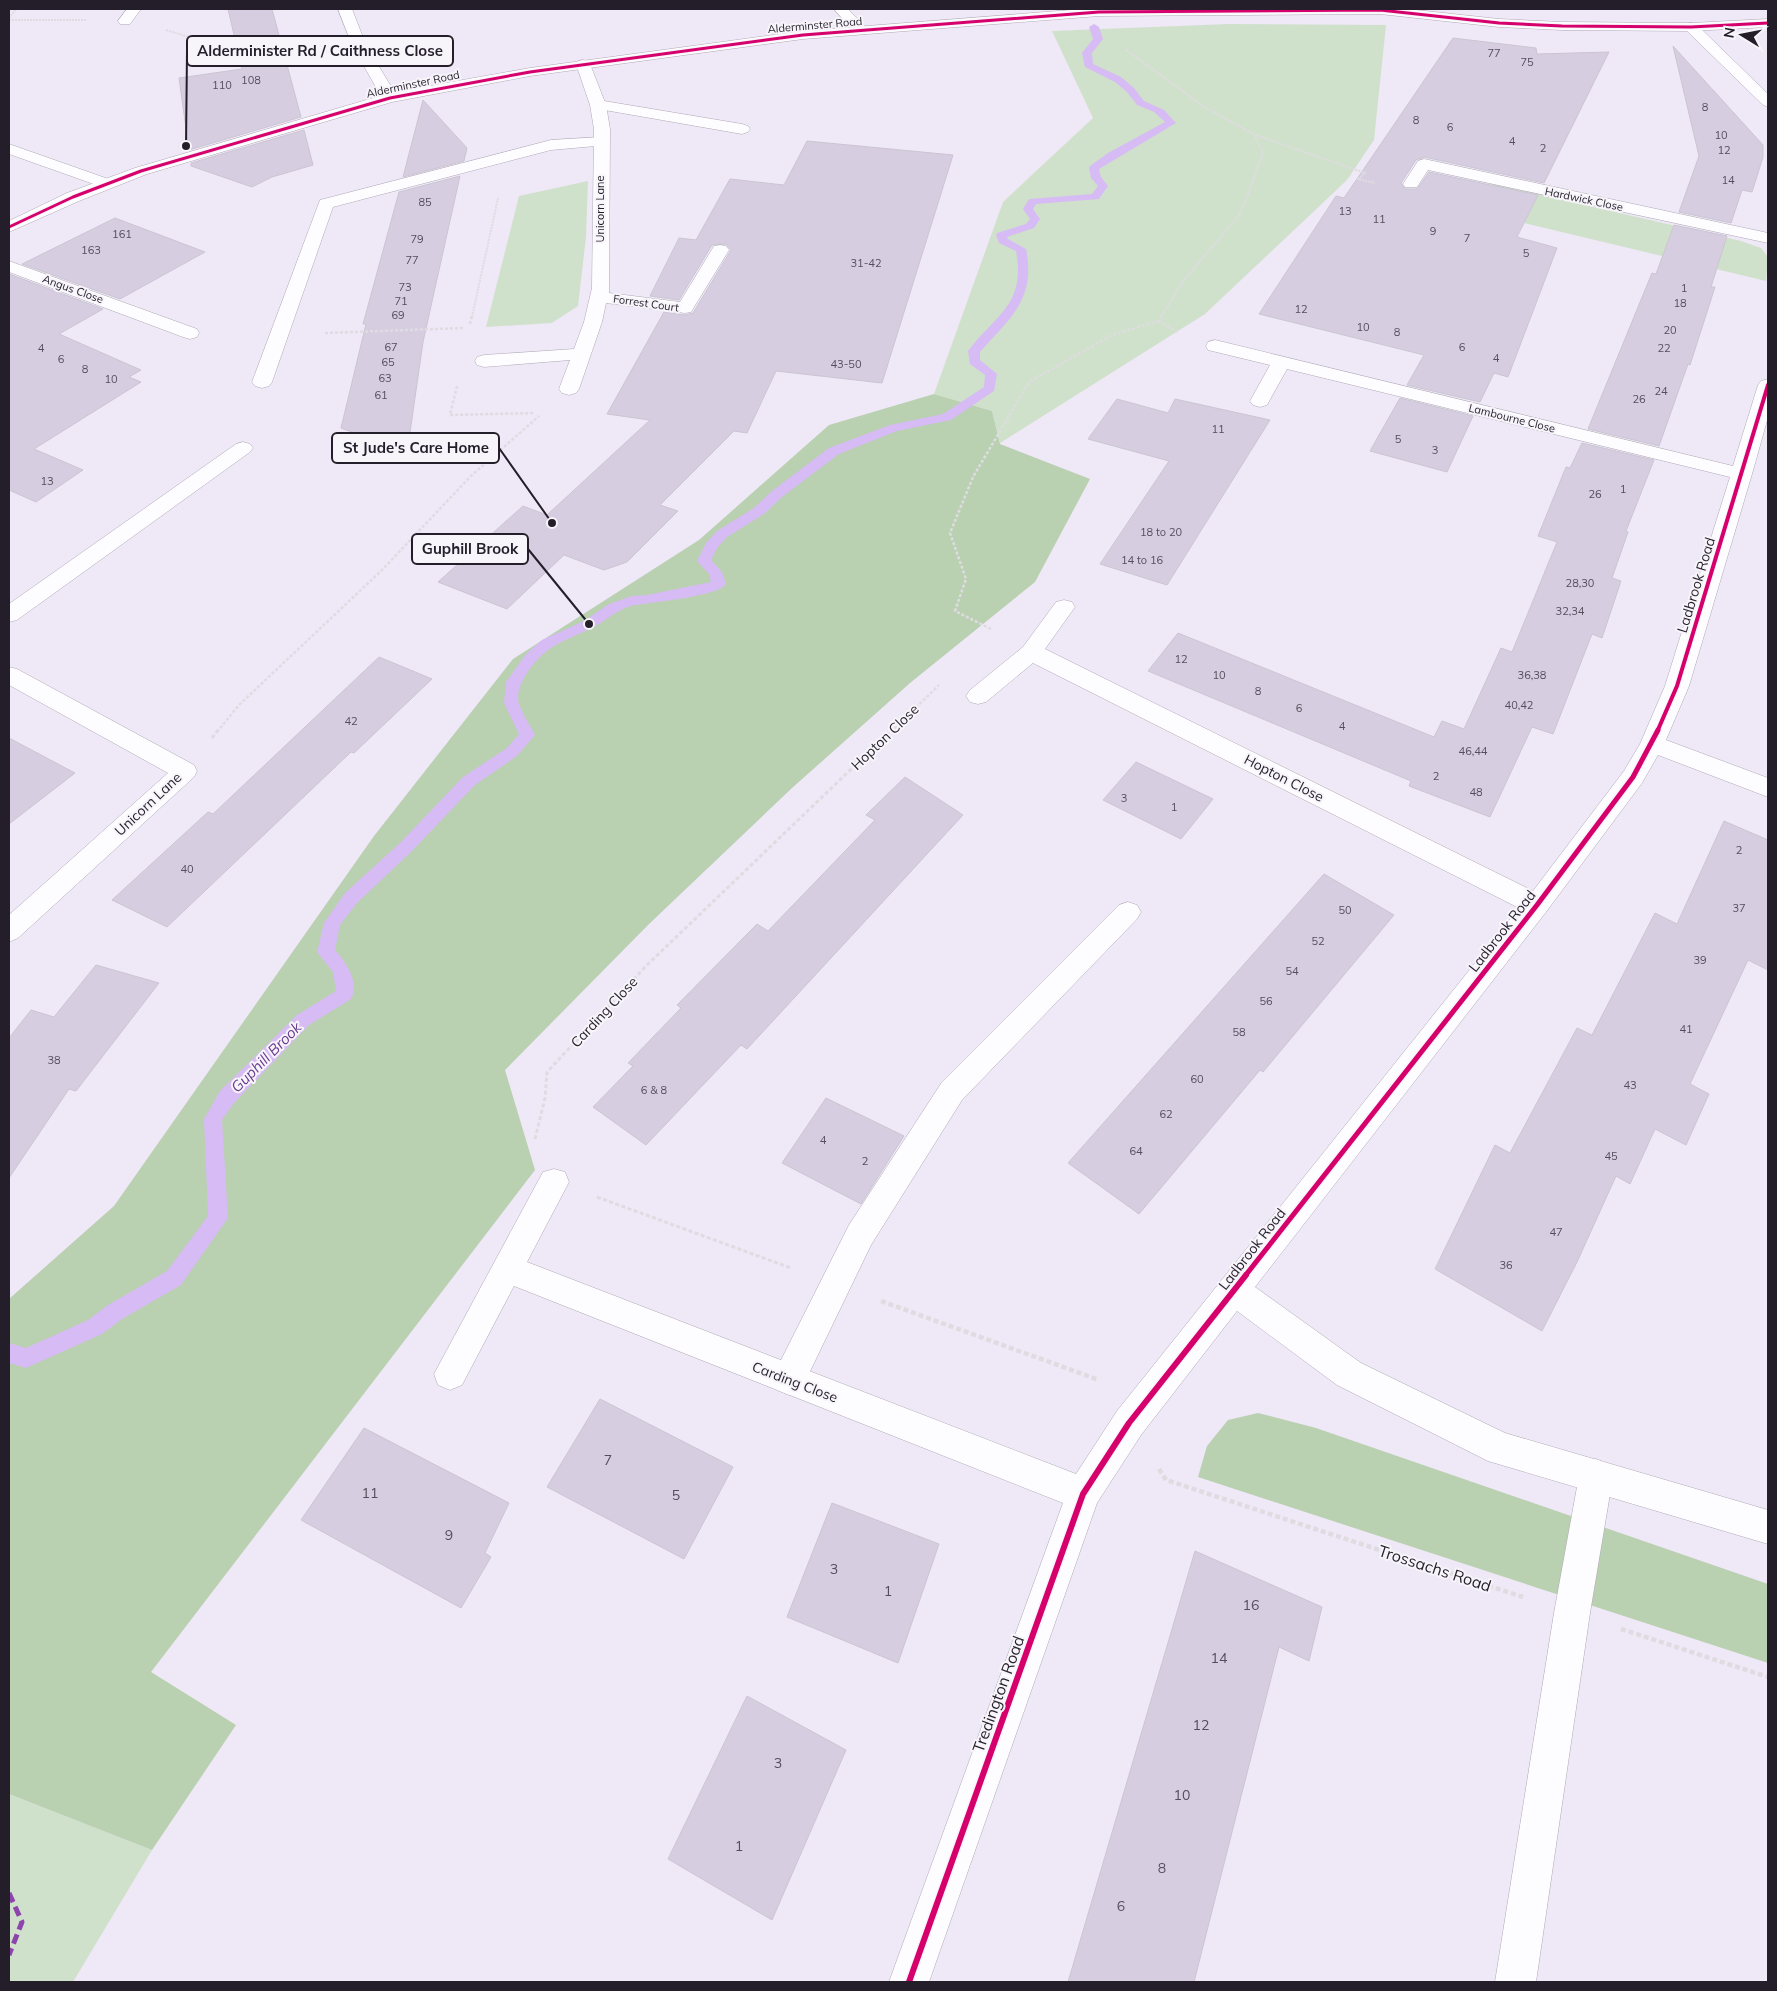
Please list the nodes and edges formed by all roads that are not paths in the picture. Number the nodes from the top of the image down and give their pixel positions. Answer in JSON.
{"nodes":[{"id":1,"x":134,"y":9,"type":"edge"},
{"id":2,"x":345,"y":9,"type":"edge"},
{"id":3,"x":841,"y":9,"type":"edge"},
{"id":4,"x":125,"y":21,"type":"road end"},
{"id":5,"x":1768,"y":23,"type":"edge"},
{"id":6,"x":1691,"y":28,"type":"junction"},
{"id":7,"x":861,"y":31,"type":"junction"},
{"id":8,"x":583,"y":64,"type":"junction"},
{"id":9,"x":390,"y":98,"type":"junction"},
{"id":10,"x":1768,"y":102,"type":"edge"},
{"id":11,"x":598,"y":105,"type":"junction"},
{"id":12,"x":742,"y":129,"type":"dead end"},
{"id":13,"x":601,"y":142,"type":"junction"},
{"id":14,"x":9,"y":148,"type":"edge"},
{"id":15,"x":108,"y":184,"type":"junction"},
{"id":16,"x":1411,"y":184,"type":"dead end"},
{"id":17,"x":9,"y":227,"type":"edge"},
{"id":18,"x":1768,"y":238,"type":"edge"},
{"id":19,"x":720,"y":250,"type":"dead end"},
{"id":20,"x":9,"y":266,"type":"edge"},
{"id":21,"x":599,"y":297,"type":"junction"},
{"id":22,"x":153,"y":302,"type":"dead end"},
{"id":23,"x":138,"y":313,"type":"junction"},
{"id":24,"x":190,"y":333,"type":"dead end"},
{"id":25,"x":1215,"y":346,"type":"dead end"},
{"id":26,"x":581,"y":354,"type":"junction"},
{"id":27,"x":484,"y":361,"type":"dead end"},
{"id":28,"x":1281,"y":362,"type":"junction"},
{"id":29,"x":262,"y":382,"type":"dead end"},
{"id":30,"x":1768,"y":388,"type":"edge"},
{"id":31,"x":569,"y":390,"type":"dead end"},
{"id":32,"x":1260,"y":401,"type":"dead end"},
{"id":33,"x":243,"y":448,"type":"dead end"},
{"id":34,"x":1742,"y":474,"type":"junction"},
{"id":35,"x":1064,"y":607,"type":"dead end"},
{"id":36,"x":9,"y":615,"type":"edge"},
{"id":37,"x":1030,"y":652,"type":"junction"},
{"id":38,"x":9,"y":675,"type":"edge"},
{"id":39,"x":978,"y":696,"type":"dead end"},
{"id":40,"x":1652,"y":744,"type":"junction"},
{"id":41,"x":1768,"y":788,"type":"edge"},
{"id":42,"x":1537,"y":905,"type":"junction"},
{"id":43,"x":1128,"y":912,"type":"dead end"},
{"id":44,"x":9,"y":931,"type":"edge"},
{"id":45,"x":554,"y":1182,"type":"road end"},
{"id":46,"x":508,"y":1269,"type":"junction"},
{"id":47,"x":1234,"y":1290,"type":"junction"},
{"id":48,"x":450,"y":1374,"type":"dead end"},
{"id":49,"x":789,"y":1379,"type":"junction"},
{"id":50,"x":1129,"y":1423,"type":"joint"},
{"id":51,"x":1596,"y":1476,"type":"junction"},
{"id":52,"x":1083,"y":1494,"type":"junction"},
{"id":53,"x":1768,"y":1527,"type":"edge"},
{"id":54,"x":908,"y":1982,"type":"edge"},
{"id":55,"x":1515,"y":1982,"type":"edge"}],
"edges":[{"from":1,"to":4,"type":"street"},
{"from":2,"to":9,"type":"street"},
{"from":3,"to":7,"type":"street"},
{"from":5,"to":6,"type":"street","name":"Alderminster Road"},
{"from":6,"to":7,"type":"street","name":"Alderminster Road"},
{"from":6,"to":10,"type":"street"},
{"from":7,"to":8,"type":"street","name":"Alderminster Road"},
{"from":8,"to":9,"type":"street","name":"Alderminster Road"},
{"from":8,"to":11,"type":"street","name":"Unicorn Lane"},
{"from":9,"to":15,"type":"street","name":"Alderminster Road"},
{"from":11,"to":12,"type":"street"},
{"from":11,"to":13,"type":"street","name":"Unicorn Lane"},
{"from":13,"to":21,"type":"street","name":"Unicorn Lane"},
{"from":13,"to":29,"type":"street"},
{"from":14,"to":15,"type":"street"},
{"from":15,"to":17,"type":"street","name":"Alderminster Road"},
{"from":16,"to":18,"type":"street","name":"Hardwick Close"},
{"from":19,"to":21,"type":"street","name":"Forrest Court"},
{"from":20,"to":23,"type":"street","name":"Angus Close"},
{"from":21,"to":26,"type":"street","name":"Unicorn Lane"},
{"from":22,"to":23,"type":"street"},
{"from":23,"to":24,"type":"street","name":"Angus Close"},
{"from":25,"to":28,"type":"street","name":"Lambourne Close"},
{"from":26,"to":27,"type":"street"},
{"from":26,"to":31,"type":"street","name":"Unicorn Lane"},
{"from":28,"to":32,"type":"street"},
{"from":28,"to":34,"type":"street","name":"Lambourne Close"},
{"from":30,"to":34,"type":"street","name":"Ladbrook Road"},
{"from":33,"to":36,"type":"street"},
{"from":34,"to":40,"type":"street","name":"Ladbrook Road"},
{"from":35,"to":37,"type":"street"},
{"from":37,"to":39,"type":"street"},
{"from":37,"to":42,"type":"street","name":"Hopton Close"},
{"from":38,"to":44,"type":"street","name":"Unicorn Lane"},
{"from":40,"to":41,"type":"street"},
{"from":40,"to":42,"type":"street","name":"Ladbrook Road"},
{"from":42,"to":47,"type":"street","name":"Ladbrook Road"},
{"from":43,"to":49,"type":"street"},
{"from":45,"to":46,"type":"street"},
{"from":46,"to":48,"type":"street"},
{"from":46,"to":49,"type":"street","name":"Carding Close"},
{"from":47,"to":50,"type":"street","name":"Ladbrook Road"},
{"from":47,"to":51,"type":"street"},
{"from":49,"to":52,"type":"street","name":"Carding Close"},
{"from":50,"to":52,"type":"street","name":"Tredington Road"},
{"from":51,"to":53,"type":"street"},
{"from":51,"to":55,"type":"street"},
{"from":52,"to":54,"type":"street","name":"Tredington Road"}]}
